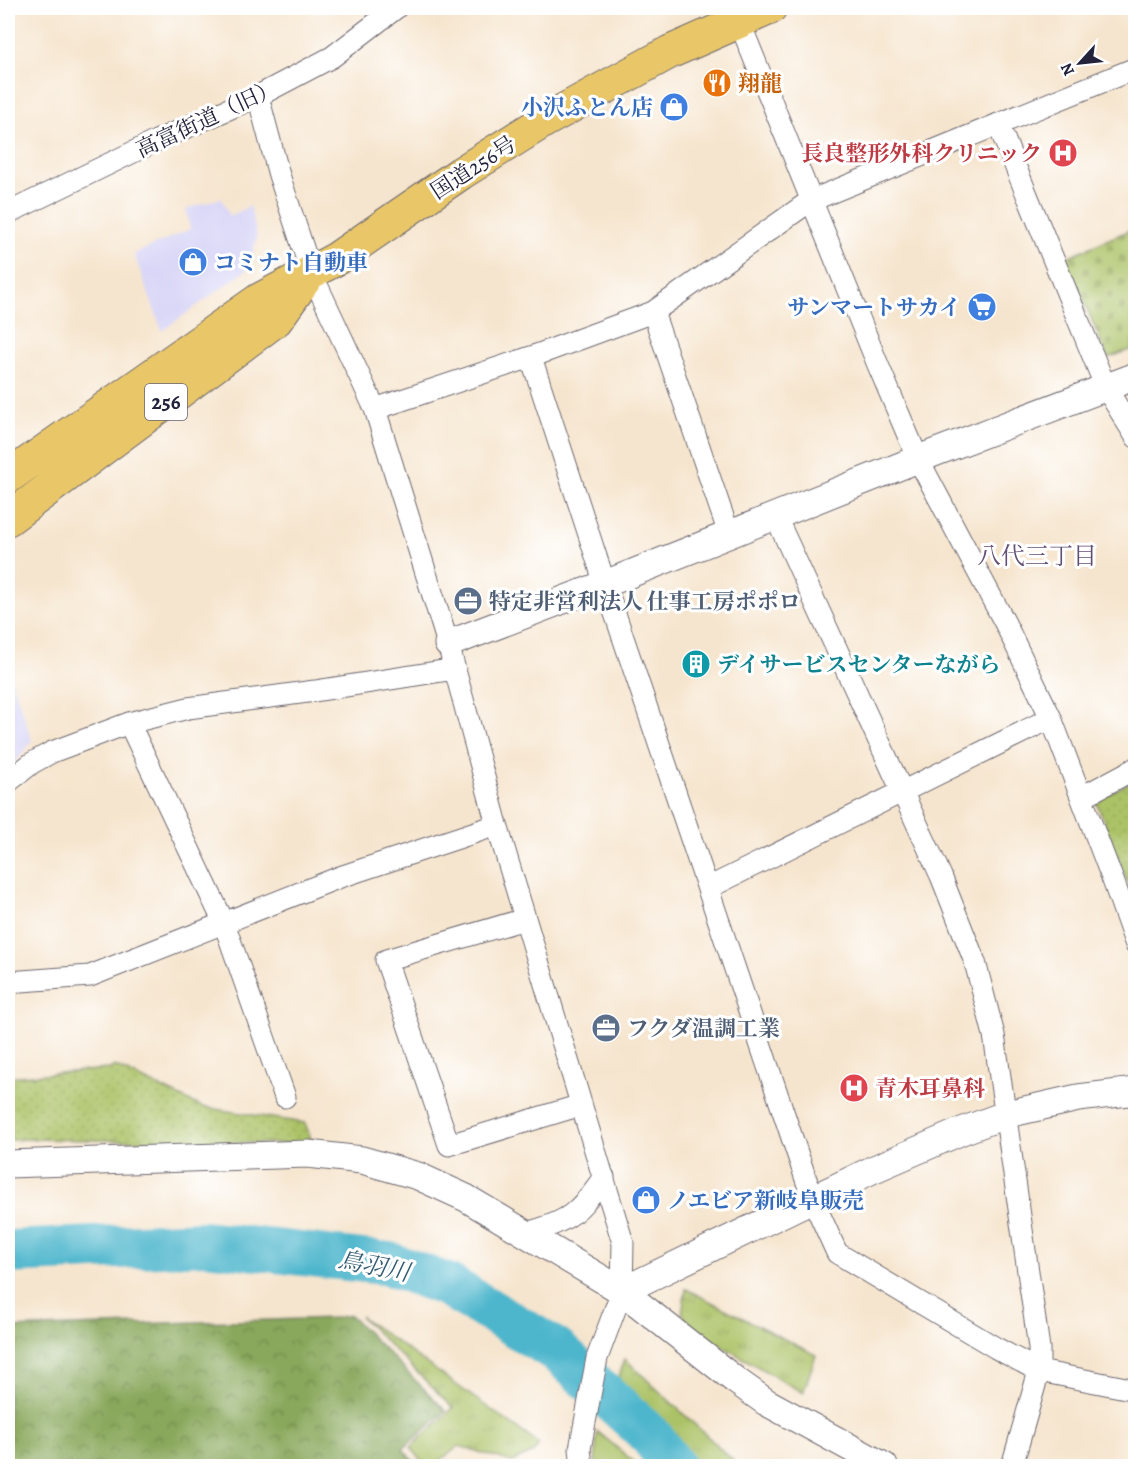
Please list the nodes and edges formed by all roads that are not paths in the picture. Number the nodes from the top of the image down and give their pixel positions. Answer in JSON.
{"nodes":[{"id":1,"x":396,"y":8,"type":"edge"},
{"id":2,"x":770,"y":8,"type":"edge"},
{"id":3,"x":739,"y":21,"type":"junction"},
{"id":4,"x":1136,"y":68,"type":"edge"},
{"id":5,"x":258,"y":96,"type":"junction"},
{"id":6,"x":998,"y":124,"type":"junction"},
{"id":7,"x":810,"y":201,"type":"junction"},
{"id":8,"x":8,"y":213,"type":"edge"},
{"id":9,"x":311,"y":272,"type":"junction"},
{"id":10,"x":653,"y":312,"type":"junction"},
{"id":11,"x":531,"y":357,"type":"junction"},
{"id":12,"x":1136,"y":376,"type":"edge"},
{"id":13,"x":1106,"y":388,"type":"junction"},
{"id":14,"x":375,"y":409,"type":"junction"},
{"id":15,"x":1136,"y":437,"type":"edge"},
{"id":16,"x":918,"y":459,"type":"junction"},
{"id":17,"x":8,"y":477,"type":"edge"},
{"id":18,"x":775,"y":515,"type":"junction"},
{"id":19,"x":8,"y":519,"type":"edge"},
{"id":20,"x":729,"y":534,"type":"junction"},
{"id":21,"x":605,"y":584,"type":"junction"},
{"id":22,"x":451,"y":657,"type":"junction"},
{"id":23,"x":1051,"y":718,"type":"junction"},
{"id":24,"x":129,"y":723,"type":"junction"},
{"id":25,"x":1136,"y":768,"type":"edge"},
{"id":26,"x":8,"y":782,"type":"edge"},
{"id":27,"x":903,"y":792,"type":"junction"},
{"id":28,"x":1082,"y":797,"type":"junction"},
{"id":29,"x":497,"y":825,"type":"junction"},
{"id":30,"x":708,"y":888,"type":"junction"},
{"id":31,"x":525,"y":919,"type":"junction"},
{"id":32,"x":224,"y":923,"type":"junction"},
{"id":33,"x":1136,"y":945,"type":"edge"},
{"id":34,"x":8,"y":982,"type":"edge"},
{"id":35,"x":1136,"y":1091,"type":"edge"},
{"id":36,"x":285,"y":1097,"type":"dead end"},
{"id":37,"x":581,"y":1105,"type":"junction"},
{"id":38,"x":1007,"y":1114,"type":"junction"},
{"id":39,"x":8,"y":1164,"type":"edge"},
{"id":40,"x":604,"y":1177,"type":"junction"},
{"id":41,"x":813,"y":1200,"type":"junction"},
{"id":42,"x":526,"y":1233,"type":"junction"},
{"id":43,"x":622,"y":1291,"type":"junction"},
{"id":44,"x":1039,"y":1371,"type":"junction"},
{"id":45,"x":1136,"y":1390,"type":"edge"},
{"id":46,"x":582,"y":1467,"type":"edge"},
{"id":47,"x":884,"y":1467,"type":"edge"},
{"id":48,"x":1012,"y":1467,"type":"edge"}],
"edges":[{"from":1,"to":5,"type":"street","name":"高富街道（旧）"},
{"from":2,"to":3,"type":"highway","name":"国道256号","number":"256"},
{"from":3,"to":7,"type":"street"},
{"from":3,"to":9,"type":"highway","name":"国道256号","number":"256"},
{"from":4,"to":6,"type":"street"},
{"from":5,"to":8,"type":"street","name":"高富街道（旧）"},
{"from":5,"to":9,"type":"street"},
{"from":6,"to":7,"type":"street"},
{"from":6,"to":13,"type":"street"},
{"from":7,"to":10,"type":"street"},
{"from":7,"to":16,"type":"street"},
{"from":9,"to":14,"type":"street"},
{"from":9,"to":17,"type":"highway","number":"256"},
{"from":9,"to":19,"type":"highway","number":"256"},
{"from":10,"to":11,"type":"street"},
{"from":10,"to":20,"type":"street"},
{"from":11,"to":14,"type":"street"},
{"from":11,"to":21,"type":"street"},
{"from":12,"to":13,"type":"street"},
{"from":13,"to":15,"type":"street"},
{"from":13,"to":16,"type":"street"},
{"from":14,"to":22,"type":"street"},
{"from":16,"to":18,"type":"street"},
{"from":16,"to":23,"type":"street"},
{"from":18,"to":20,"type":"street"},
{"from":18,"to":27,"type":"street"},
{"from":20,"to":21,"type":"street"},
{"from":21,"to":22,"type":"street"},
{"from":21,"to":30,"type":"street"},
{"from":22,"to":24,"type":"street"},
{"from":22,"to":29,"type":"street"},
{"from":23,"to":27,"type":"street"},
{"from":23,"to":28,"type":"street"},
{"from":24,"to":26,"type":"street"},
{"from":24,"to":32,"type":"street"},
{"from":25,"to":28,"type":"street"},
{"from":27,"to":30,"type":"street"},
{"from":27,"to":38,"type":"street"},
{"from":28,"to":33,"type":"street"},
{"from":29,"to":31,"type":"street"},
{"from":29,"to":32,"type":"street"},
{"from":30,"to":41,"type":"street"},
{"from":31,"to":37,"type":"street"},
{"from":31,"to":37,"type":"street"},
{"from":32,"to":34,"type":"street"},
{"from":32,"to":36,"type":"street"},
{"from":35,"to":38,"type":"street"},
{"from":37,"to":40,"type":"street"},
{"from":38,"to":41,"type":"street"},
{"from":38,"to":44,"type":"street"},
{"from":39,"to":42,"type":"street"},
{"from":40,"to":42,"type":"street"},
{"from":40,"to":43,"type":"street"},
{"from":41,"to":43,"type":"street"},
{"from":41,"to":44,"type":"street"},
{"from":42,"to":43,"type":"street"},
{"from":43,"to":46,"type":"street"},
{"from":43,"to":47,"type":"street"},
{"from":44,"to":45,"type":"street"},
{"from":44,"to":48,"type":"street"}]}
